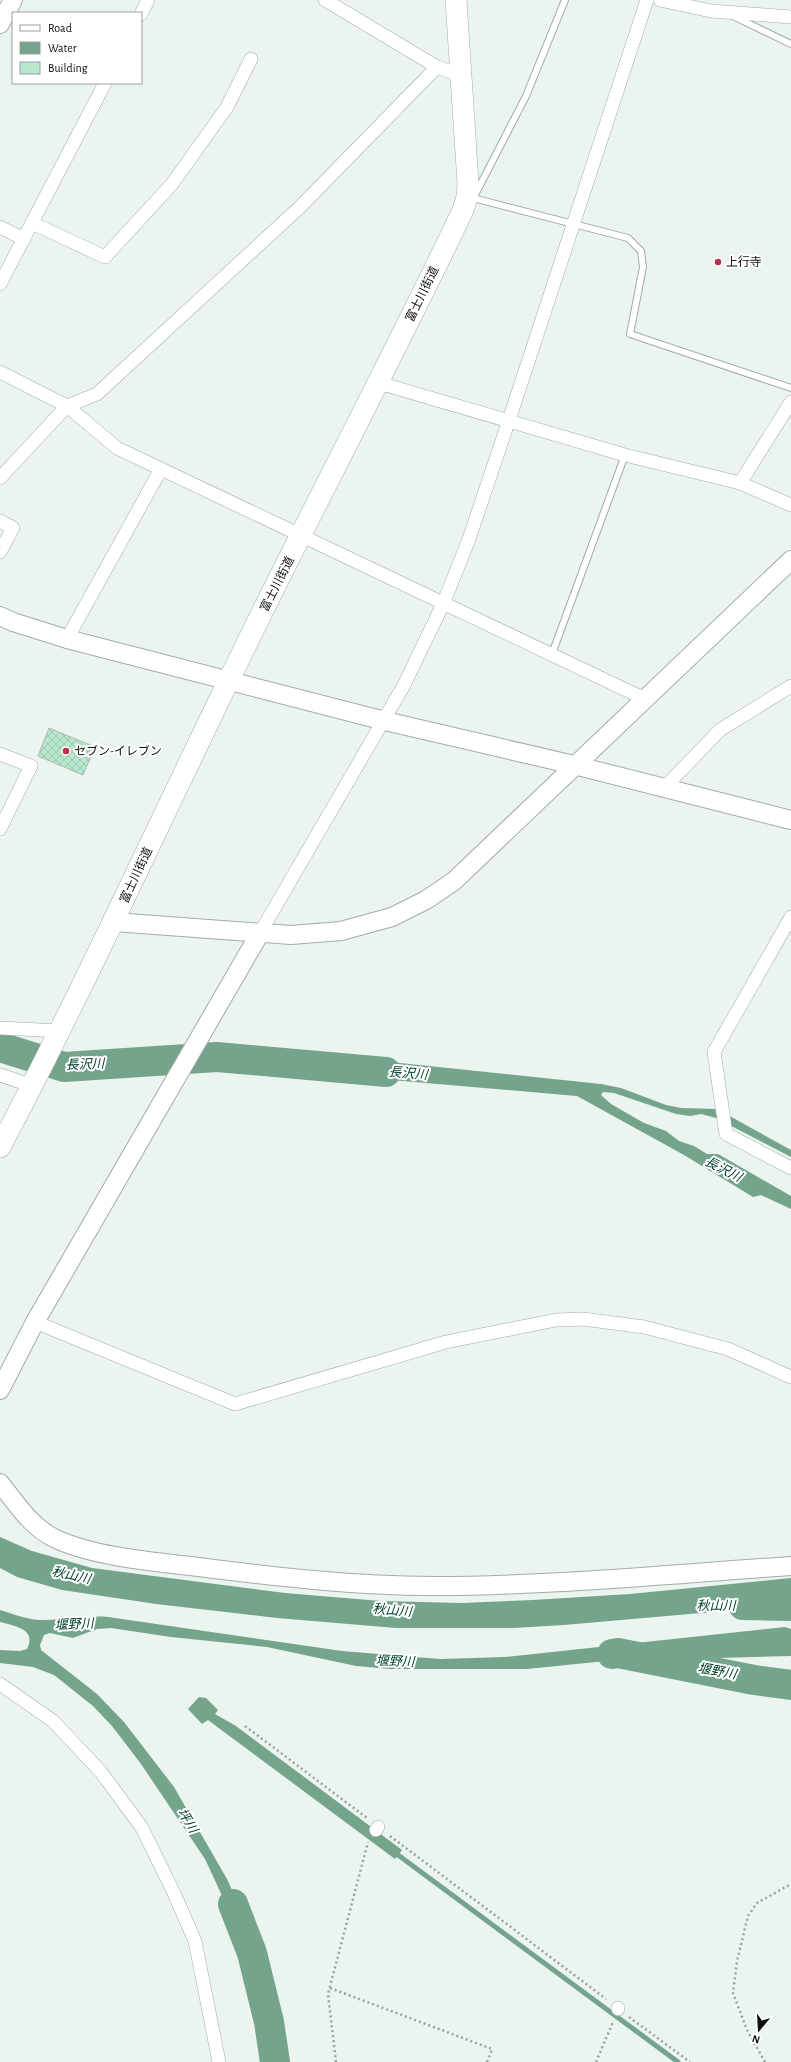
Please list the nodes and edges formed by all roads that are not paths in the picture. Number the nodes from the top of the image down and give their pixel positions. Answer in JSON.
{"nodes":[{"id":1,"x":13,"y":0,"type":"edge"},
{"id":2,"x":148,"y":0,"type":"edge"},
{"id":3,"x":325,"y":0,"type":"edge"},
{"id":4,"x":456,"y":0,"type":"edge"},
{"id":5,"x":565,"y":0,"type":"edge"},
{"id":6,"x":647,"y":0,"type":"edge"},
{"id":7,"x":660,"y":0,"type":"edge"},
{"id":8,"x":142,"y":12,"type":"edge"},
{"id":9,"x":728,"y":13,"type":"junction"},
{"id":10,"x":791,"y":17,"type":"edge"},
{"id":11,"x":0,"y":24,"type":"edge"},
{"id":12,"x":791,"y":44,"type":"edge"},
{"id":13,"x":251,"y":59,"type":"dead end"},
{"id":14,"x":437,"y":67,"type":"junction"},
{"id":15,"x":460,"y":75,"type":"junction"},
{"id":16,"x":104,"y":84,"type":"edge"},
{"id":17,"x":470,"y":198,"type":"junction"},
{"id":18,"x":32,"y":222,"type":"junction"},
{"id":19,"x":573,"y":225,"type":"junction"},
{"id":20,"x":0,"y":227,"type":"edge"},
{"id":21,"x":24,"y":239,"type":"junction"},
{"id":22,"x":0,"y":284,"type":"edge"},
{"id":23,"x":0,"y":372,"type":"edge"},
{"id":24,"x":379,"y":383,"type":"junction"},
{"id":25,"x":791,"y":388,"type":"edge"},
{"id":26,"x":791,"y":402,"type":"edge"},
{"id":27,"x":67,"y":406,"type":"junction"},
{"id":28,"x":509,"y":420,"type":"junction"},
{"id":29,"x":625,"y":455,"type":"junction"},
{"id":30,"x":161,"y":469,"type":"junction"},
{"id":31,"x":0,"y":478,"type":"edge"},
{"id":32,"x":740,"y":483,"type":"junction"},
{"id":33,"x":791,"y":505,"type":"edge"},
{"id":34,"x":0,"y":521,"type":"edge"},
{"id":35,"x":301,"y":536,"type":"junction"},
{"id":36,"x":0,"y":552,"type":"edge"},
{"id":37,"x":791,"y":560,"type":"edge"},
{"id":38,"x":444,"y":602,"type":"junction"},
{"id":39,"x":0,"y":616,"type":"edge"},
{"id":40,"x":67,"y":639,"type":"junction"},
{"id":41,"x":552,"y":654,"type":"junction"},
{"id":42,"x":229,"y":680,"type":"junction"},
{"id":43,"x":791,"y":686,"type":"edge"},
{"id":44,"x":645,"y":699,"type":"junction"},
{"id":45,"x":385,"y":721,"type":"junction"},
{"id":46,"x":0,"y":754,"type":"edge"},
{"id":47,"x":574,"y":765,"type":"junction"},
{"id":48,"x":664,"y":788,"type":"junction"},
{"id":49,"x":791,"y":820,"type":"edge"},
{"id":50,"x":0,"y":829,"type":"edge"},
{"id":51,"x":791,"y":917,"type":"edge"},
{"id":52,"x":114,"y":922,"type":"junction"},
{"id":53,"x":260,"y":933,"type":"junction"},
{"id":54,"x":0,"y":1028,"type":"edge"},
{"id":55,"x":60,"y":1032,"type":"junction"},
{"id":56,"x":0,"y":1075,"type":"edge"},
{"id":57,"x":33,"y":1085,"type":"junction"},
{"id":58,"x":0,"y":1148,"type":"edge"},
{"id":59,"x":791,"y":1168,"type":"edge"},
{"id":60,"x":35,"y":1322,"type":"junction"},
{"id":61,"x":791,"y":1377,"type":"edge"},
{"id":62,"x":0,"y":1390,"type":"edge"},
{"id":63,"x":0,"y":1483,"type":"edge"},
{"id":64,"x":791,"y":1566,"type":"edge"},
{"id":65,"x":0,"y":1684,"type":"edge"},
{"id":66,"x":219,"y":2062,"type":"edge"}],
"edges":[{"from":1,"to":11,"type":"street"},
{"from":2,"to":8,"type":"street"},
{"from":3,"to":14,"type":"street"},
{"from":4,"to":15,"type":"main road","name":"富士川街道"},
{"from":5,"to":17,"type":"lane"},
{"from":6,"to":19,"type":"street"},
{"from":7,"to":9,"type":"street"},
{"from":9,"to":10,"type":"street"},
{"from":9,"to":12,"type":"lane"},
{"from":13,"to":18,"type":"street"},
{"from":14,"to":15,"type":"street"},
{"from":14,"to":27,"type":"street"},
{"from":15,"to":17,"type":"main road","name":"富士川街道"},
{"from":16,"to":18,"type":"street"},
{"from":17,"to":19,"type":"lane"},
{"from":17,"to":24,"type":"main road","name":"富士川街道"},
{"from":18,"to":21,"type":"street"},
{"from":19,"to":25,"type":"lane"},
{"from":19,"to":28,"type":"street"},
{"from":20,"to":21,"type":"street"},
{"from":21,"to":22,"type":"street"},
{"from":23,"to":27,"type":"street"},
{"from":24,"to":28,"type":"street"},
{"from":24,"to":35,"type":"main road","name":"富士川街道"},
{"from":26,"to":32,"type":"street"},
{"from":27,"to":30,"type":"street"},
{"from":27,"to":31,"type":"street"},
{"from":28,"to":29,"type":"street"},
{"from":28,"to":38,"type":"street"},
{"from":29,"to":32,"type":"street"},
{"from":29,"to":41,"type":"lane"},
{"from":30,"to":35,"type":"street"},
{"from":30,"to":40,"type":"street"},
{"from":32,"to":33,"type":"street"},
{"from":34,"to":36,"type":"street"},
{"from":35,"to":38,"type":"street"},
{"from":35,"to":42,"type":"main road","name":"富士川街道"},
{"from":37,"to":44,"type":"street"},
{"from":38,"to":41,"type":"street"},
{"from":38,"to":45,"type":"street"},
{"from":39,"to":40,"type":"street"},
{"from":40,"to":42,"type":"street"},
{"from":41,"to":44,"type":"street"},
{"from":42,"to":45,"type":"street"},
{"from":42,"to":52,"type":"main road","name":"富士川街道"},
{"from":43,"to":48,"type":"street"},
{"from":44,"to":47,"type":"street"},
{"from":45,"to":47,"type":"street"},
{"from":45,"to":53,"type":"street"},
{"from":46,"to":50,"type":"street"},
{"from":47,"to":48,"type":"street"},
{"from":47,"to":53,"type":"street"},
{"from":48,"to":49,"type":"street"},
{"from":51,"to":59,"type":"street"},
{"from":52,"to":53,"type":"street"},
{"from":52,"to":55,"type":"main road","name":"富士川街道"},
{"from":53,"to":60,"type":"street"},
{"from":54,"to":55,"type":"street"},
{"from":55,"to":57,"type":"main road","name":"富士川街道"},
{"from":56,"to":57,"type":"street"},
{"from":57,"to":58,"type":"main road","name":"富士川街道"},
{"from":60,"to":61,"type":"street"},
{"from":60,"to":62,"type":"street"},
{"from":63,"to":64,"type":"street"},
{"from":65,"to":66,"type":"street"}]}
